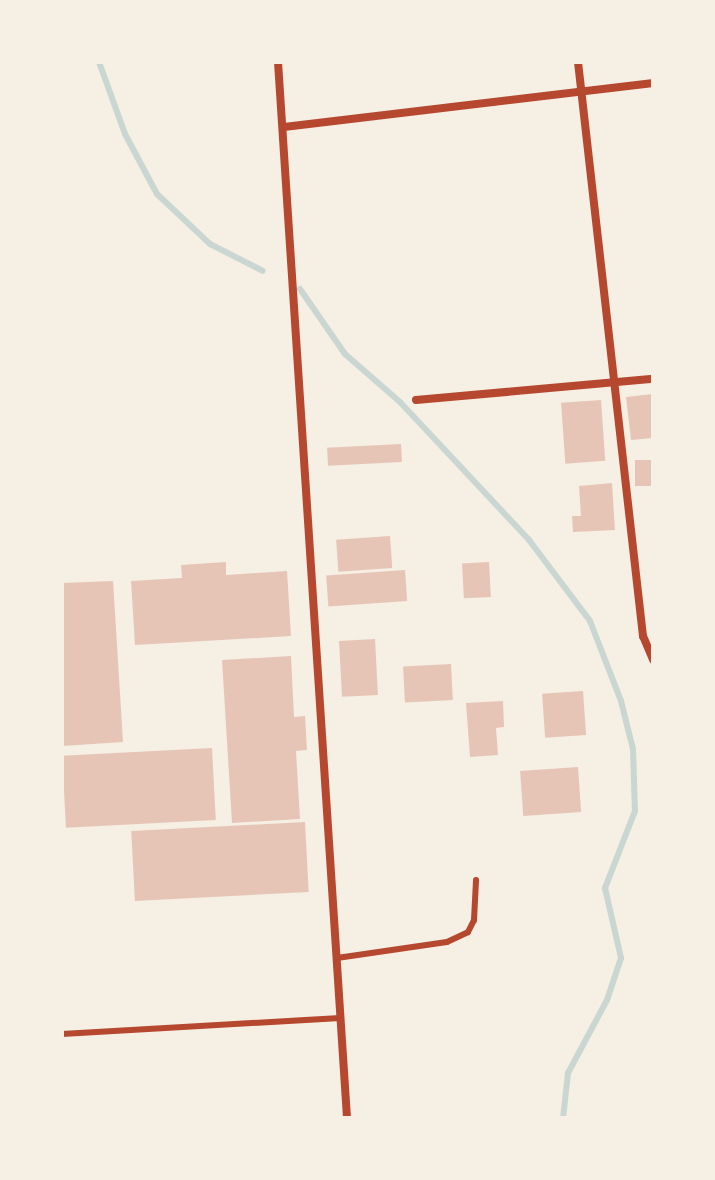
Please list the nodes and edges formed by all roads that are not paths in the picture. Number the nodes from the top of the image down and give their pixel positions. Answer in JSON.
{"nodes":[{"id":1,"x":278,"y":62,"type":"edge"},
{"id":2,"x":578,"y":62,"type":"edge"},
{"id":3,"x":653,"y":83,"type":"edge"},
{"id":4,"x":580,"y":91,"type":"junction"},
{"id":5,"x":284,"y":127,"type":"junction"},
{"id":6,"x":653,"y":379,"type":"edge"},
{"id":7,"x":614,"y":382,"type":"junction"},
{"id":8,"x":416,"y":400,"type":"dead end"},
{"id":9,"x":653,"y":660,"type":"edge"},
{"id":10,"x":476,"y":880,"type":"dead end"},
{"id":11,"x":337,"y":958,"type":"junction"},
{"id":12,"x":341,"y":1018,"type":"junction"},
{"id":13,"x":62,"y":1034,"type":"edge"},
{"id":14,"x":347,"y":1118,"type":"edge"}],
"edges":[{"from":1,"to":5,"type":"street"},
{"from":2,"to":4,"type":"street"},
{"from":3,"to":4,"type":"street"},
{"from":4,"to":5,"type":"street"},
{"from":4,"to":7,"type":"street"},
{"from":5,"to":11,"type":"street"},
{"from":6,"to":7,"type":"street"},
{"from":7,"to":8,"type":"street"},
{"from":7,"to":9,"type":"street"},
{"from":10,"to":11,"type":"lane"},
{"from":11,"to":12,"type":"street"},
{"from":12,"to":13,"type":"lane"},
{"from":12,"to":14,"type":"street"}]}
